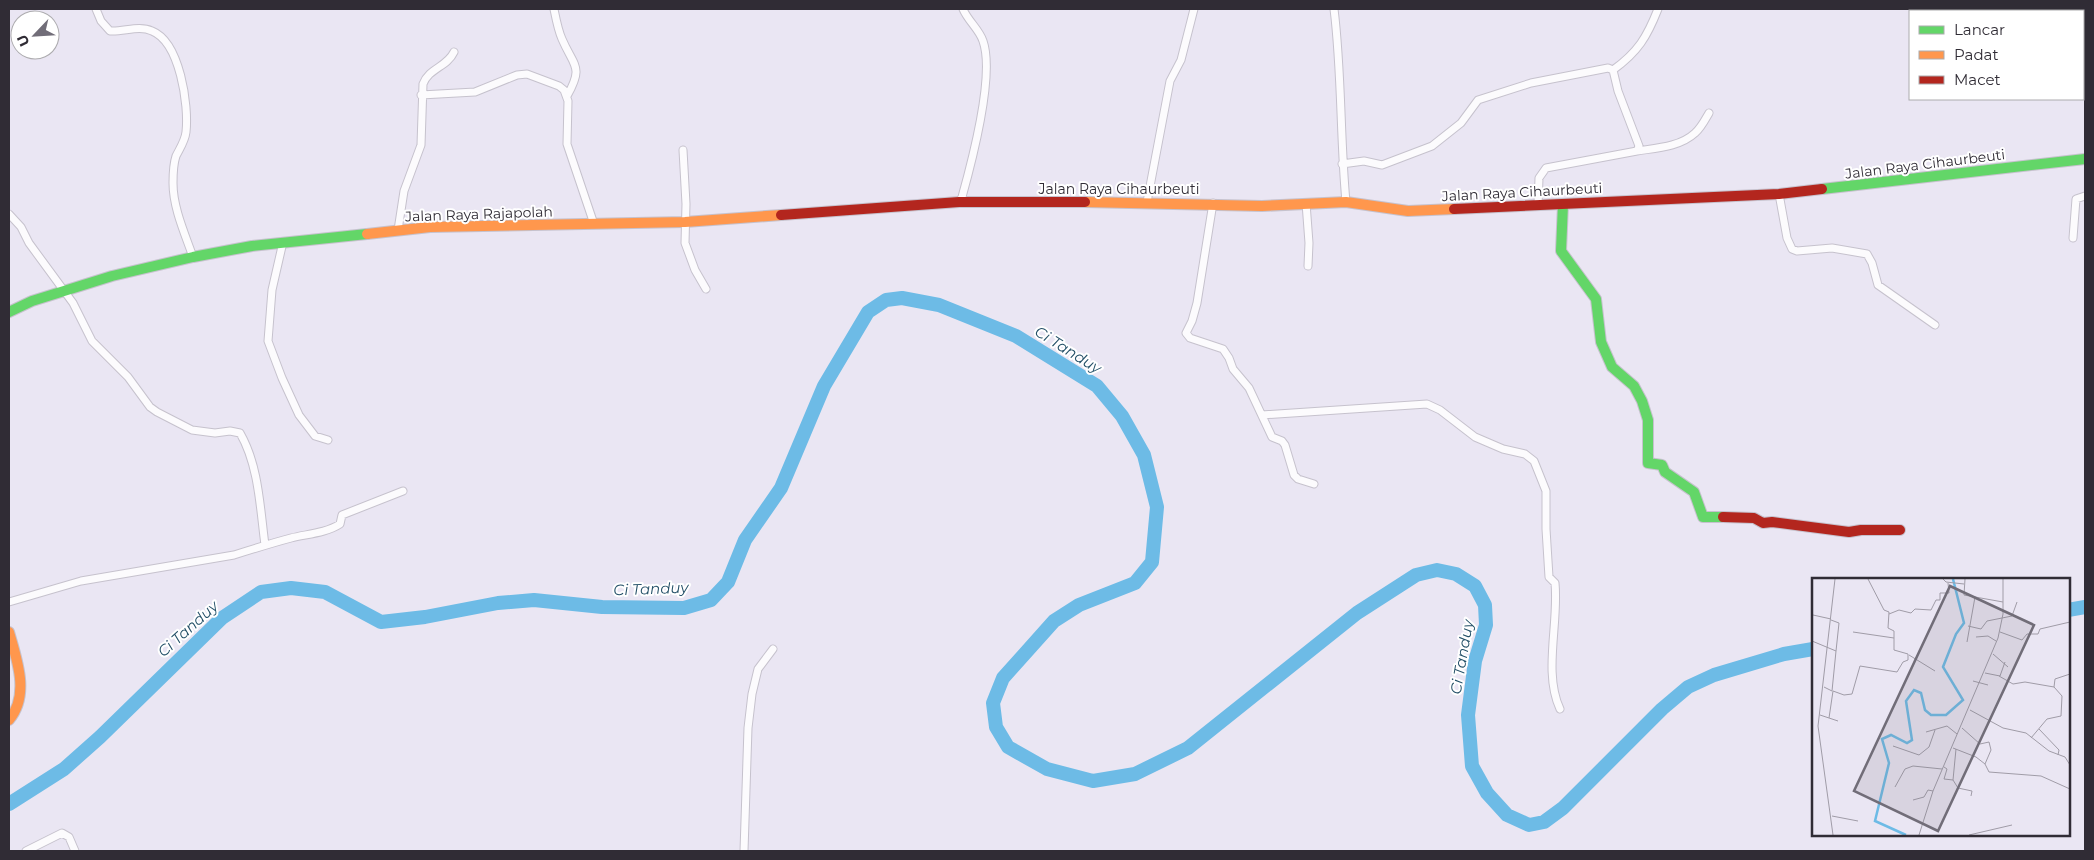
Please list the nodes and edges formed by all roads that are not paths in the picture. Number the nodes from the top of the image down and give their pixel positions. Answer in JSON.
{"nodes":[{"id":1,"x":96,"y":9,"type":"edge"},
{"id":2,"x":554,"y":9,"type":"edge"},
{"id":3,"x":963,"y":9,"type":"edge"},
{"id":4,"x":1194,"y":9,"type":"edge"},
{"id":5,"x":1334,"y":9,"type":"edge"},
{"id":6,"x":1658,"y":9,"type":"edge"},
{"id":7,"x":454,"y":52,"type":"dead end"},
{"id":8,"x":1613,"y":70,"type":"junction"},
{"id":9,"x":421,"y":95,"type":"junction"},
{"id":10,"x":567,"y":96,"type":"junction"},
{"id":11,"x":1709,"y":113,"type":"dead end"},
{"id":12,"x":683,"y":150,"type":"dead end"},
{"id":13,"x":1637,"y":151,"type":"junction"},
{"id":14,"x":2085,"y":159,"type":"edge"},
{"id":15,"x":1342,"y":164,"type":"junction"},
{"id":16,"x":1779,"y":194,"type":"junction"},
{"id":17,"x":2085,"y":196,"type":"edge"},
{"id":18,"x":959,"y":202,"type":"junction"},
{"id":19,"x":1147,"y":202,"type":"junction"},
{"id":20,"x":1346,"y":202,"type":"junction"},
{"id":21,"x":1213,"y":203,"type":"junction"},
{"id":22,"x":1306,"y":203,"type":"junction"},
{"id":23,"x":1563,"y":204,"type":"junction"},
{"id":24,"x":1538,"y":205,"type":"junction"},
{"id":25,"x":9,"y":214,"type":"edge"},
{"id":26,"x":686,"y":222,"type":"junction"},
{"id":27,"x":594,"y":225,"type":"junction"},
{"id":28,"x":398,"y":230,"type":"junction"},
{"id":29,"x":2073,"y":238,"type":"dead end"},
{"id":30,"x":283,"y":242,"type":"junction"},
{"id":31,"x":193,"y":257,"type":"junction"},
{"id":32,"x":1308,"y":266,"type":"dead end"},
{"id":33,"x":706,"y":289,"type":"dead end"},
{"id":34,"x":65,"y":290,"type":"junction"},
{"id":35,"x":9,"y":312,"type":"edge"},
{"id":36,"x":1935,"y":325,"type":"dead end"},
{"id":37,"x":1262,"y":414,"type":"junction"},
{"id":38,"x":328,"y":440,"type":"dead end"},
{"id":39,"x":1314,"y":484,"type":"dead end"},
{"id":40,"x":403,"y":491,"type":"dead end"},
{"id":41,"x":1900,"y":530,"type":"dead end"},
{"id":42,"x":265,"y":545,"type":"junction"},
{"id":43,"x":9,"y":602,"type":"edge"},
{"id":44,"x":9,"y":632,"type":"edge"},
{"id":45,"x":774,"y":649,"type":"dead end"},
{"id":46,"x":1560,"y":709,"type":"dead end"},
{"id":47,"x":9,"y":720,"type":"edge"},
{"id":48,"x":26,"y":851,"type":"edge"},
{"id":49,"x":75,"y":851,"type":"edge"},
{"id":50,"x":744,"y":851,"type":"edge"}],
"edges":[{"from":1,"to":31,"type":"street"},
{"from":2,"to":10,"type":"street"},
{"from":3,"to":18,"type":"street"},
{"from":4,"to":19,"type":"street"},
{"from":5,"to":15,"type":"street"},
{"from":6,"to":8,"type":"street"},
{"from":7,"to":9,"type":"street"},
{"from":8,"to":13,"type":"street"},
{"from":8,"to":15,"type":"street"},
{"from":9,"to":10,"type":"street"},
{"from":9,"to":28,"type":"street"},
{"from":10,"to":27,"type":"street"},
{"from":11,"to":13,"type":"street"},
{"from":12,"to":26,"type":"street"},
{"from":13,"to":24,"type":"street"},
{"from":14,"to":16,"type":"main road","name":"Jalan Raya Cihaurbeuti"},
{"from":15,"to":20,"type":"street"},
{"from":16,"to":23,"type":"main road","name":"Jalan Raya Cihaurbeuti"},
{"from":16,"to":36,"type":"street"},
{"from":17,"to":29,"type":"street"},
{"from":18,"to":19,"type":"main road","name":"Jalan Raya Cihaurbeuti"},
{"from":18,"to":26,"type":"main road","name":"Jalan Raya Rajapolah"},
{"from":19,"to":21,"type":"main road","name":"Jalan Raya Cihaurbeuti"},
{"from":20,"to":22,"type":"main road","name":"Jalan Raya Cihaurbeuti"},
{"from":20,"to":24,"type":"main road","name":"Jalan Raya Cihaurbeuti"},
{"from":21,"to":22,"type":"main road","name":"Jalan Raya Cihaurbeuti"},
{"from":21,"to":37,"type":"street"},
{"from":22,"to":32,"type":"street"},
{"from":23,"to":24,"type":"main road","name":"Jalan Raya Cihaurbeuti"},
{"from":23,"to":41,"type":"main road"},
{"from":25,"to":34,"type":"street"},
{"from":26,"to":27,"type":"main road","name":"Jalan Raya Rajapolah"},
{"from":26,"to":33,"type":"street"},
{"from":27,"to":28,"type":"main road","name":"Jalan Raya Rajapolah"},
{"from":28,"to":30,"type":"main road","name":"Jalan Raya Rajapolah"},
{"from":30,"to":31,"type":"main road","name":"Jalan Raya Rajapolah"},
{"from":30,"to":38,"type":"street"},
{"from":31,"to":34,"type":"main road","name":"Jalan Raya Rajapolah"},
{"from":34,"to":35,"type":"main road","name":"Jalan Raya Rajapolah"},
{"from":34,"to":42,"type":"street"},
{"from":37,"to":39,"type":"street"},
{"from":37,"to":46,"type":"street"},
{"from":40,"to":42,"type":"street"},
{"from":42,"to":43,"type":"street"},
{"from":44,"to":47,"type":"main road"},
{"from":45,"to":50,"type":"street"},
{"from":48,"to":49,"type":"street"}]}
